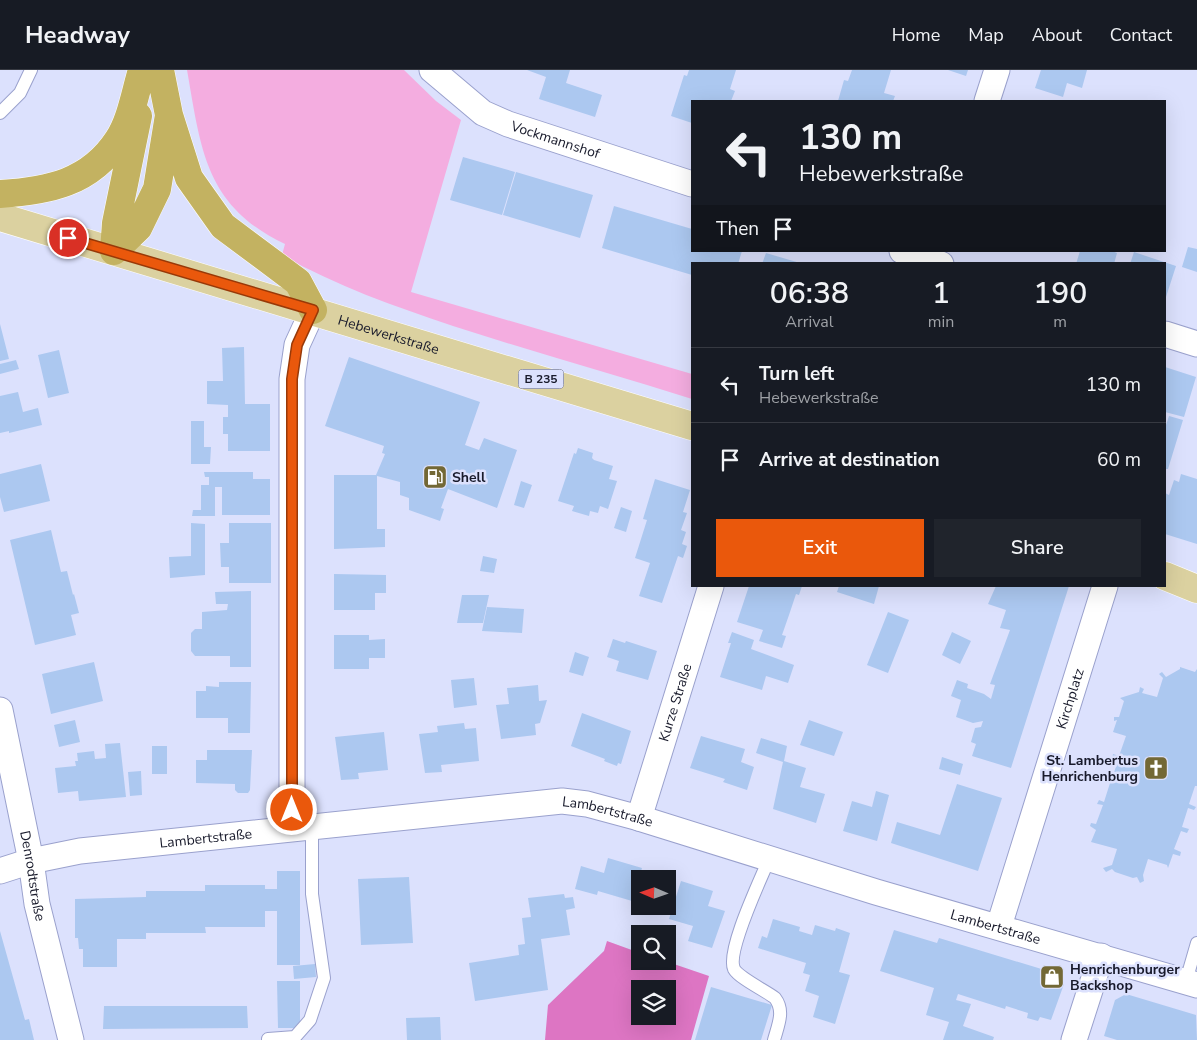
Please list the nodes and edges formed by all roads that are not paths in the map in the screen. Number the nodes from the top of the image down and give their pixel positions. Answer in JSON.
{"nodes":[{"id":1,"x":31,"y":70,"type":"edge"},
{"id":2,"x":142,"y":70,"type":"edge"},
{"id":3,"x":160,"y":70,"type":"edge"},
{"id":4,"x":432,"y":70,"type":"edge"},
{"id":5,"x":996,"y":70,"type":"edge"},
{"id":6,"x":987,"y":100,"type":"edge"},
{"id":7,"x":0,"y":113,"type":"edge"},
{"id":8,"x":169,"y":115,"type":"junction"},
{"id":9,"x":691,"y":184,"type":"edge"},
{"id":10,"x":0,"y":194,"type":"edge"},
{"id":11,"x":0,"y":217,"type":"edge"},
{"id":12,"x":114,"y":251,"type":"junction"},
{"id":13,"x":907,"y":252,"type":"edge"},
{"id":14,"x":939,"y":259,"type":"edge"},
{"id":15,"x":313,"y":310,"type":"junction"},
{"id":16,"x":1166,"y":334,"type":"edge"},
{"id":17,"x":1197,"y":344,"type":"edge"},
{"id":18,"x":691,"y":426,"type":"edge"},
{"id":19,"x":1166,"y":576,"type":"edge"},
{"id":20,"x":711,"y":587,"type":"edge"},
{"id":21,"x":1105,"y":587,"type":"edge"},
{"id":22,"x":1197,"y":589,"type":"edge"},
{"id":23,"x":0,"y":710,"type":"edge"},
{"id":24,"x":639,"y":818,"type":"junction"},
{"id":25,"x":302,"y":827,"type":"junction"},
{"id":26,"x":769,"y":859,"type":"junction"},
{"id":27,"x":31,"y":861,"type":"junction"},
{"id":28,"x":0,"y":871,"type":"edge"},
{"id":29,"x":999,"y":926,"type":"junction"},
{"id":30,"x":1197,"y":944,"type":"edge"},
{"id":31,"x":1101,"y":956,"type":"junction"},
{"id":32,"x":1191,"y":983,"type":"edge"},
{"id":33,"x":268,"y":1039,"type":"dead end"},
{"id":34,"x":71,"y":1040,"type":"edge"},
{"id":35,"x":774,"y":1040,"type":"edge"},
{"id":36,"x":1074,"y":1040,"type":"edge"}],
"edges":[{"from":1,"to":7,"type":"lane"},
{"from":2,"to":10,"type":"highway"},
{"from":2,"to":12,"type":"highway"},
{"from":3,"to":8,"type":"highway"},
{"from":4,"to":9,"type":"street","name":"Vockmannshof"},
{"from":5,"to":6,"type":"street"},
{"from":8,"to":12,"type":"highway"},
{"from":8,"to":15,"type":"highway"},
{"from":11,"to":12,"type":"main road","name":"Hebewerkstraße","number":"B 235"},
{"from":12,"to":15,"type":"main road","name":"Hebewerkstraße","number":"B 235"},
{"from":13,"to":14,"type":"street"},
{"from":15,"to":18,"type":"main road","name":"Hebewerkstraße","number":"B 235"},
{"from":15,"to":25,"type":"street"},
{"from":16,"to":17,"type":"street"},
{"from":19,"to":22,"type":"main road"},
{"from":20,"to":24,"type":"street","name":"Kurze Straße"},
{"from":21,"to":29,"type":"street","name":"Kirchplatz"},
{"from":23,"to":27,"type":"street","name":"Denrodtstraße"},
{"from":24,"to":25,"type":"street","name":"Lambertstraße"},
{"from":24,"to":26,"type":"street","name":"Lambertstraße"},
{"from":25,"to":27,"type":"street","name":"Lambertstraße"},
{"from":25,"to":33,"type":"lane"},
{"from":26,"to":29,"type":"street","name":"Lambertstraße"},
{"from":26,"to":35,"type":"lane"},
{"from":27,"to":28,"type":"street","name":"Lambertstraße"},
{"from":27,"to":34,"type":"street","name":"Denrodtstraße"},
{"from":29,"to":31,"type":"street","name":"Lambertstraße"},
{"from":30,"to":32,"type":"lane"},
{"from":31,"to":32,"type":"street","name":"Lambertstraße"},
{"from":31,"to":36,"type":"street"}]}
